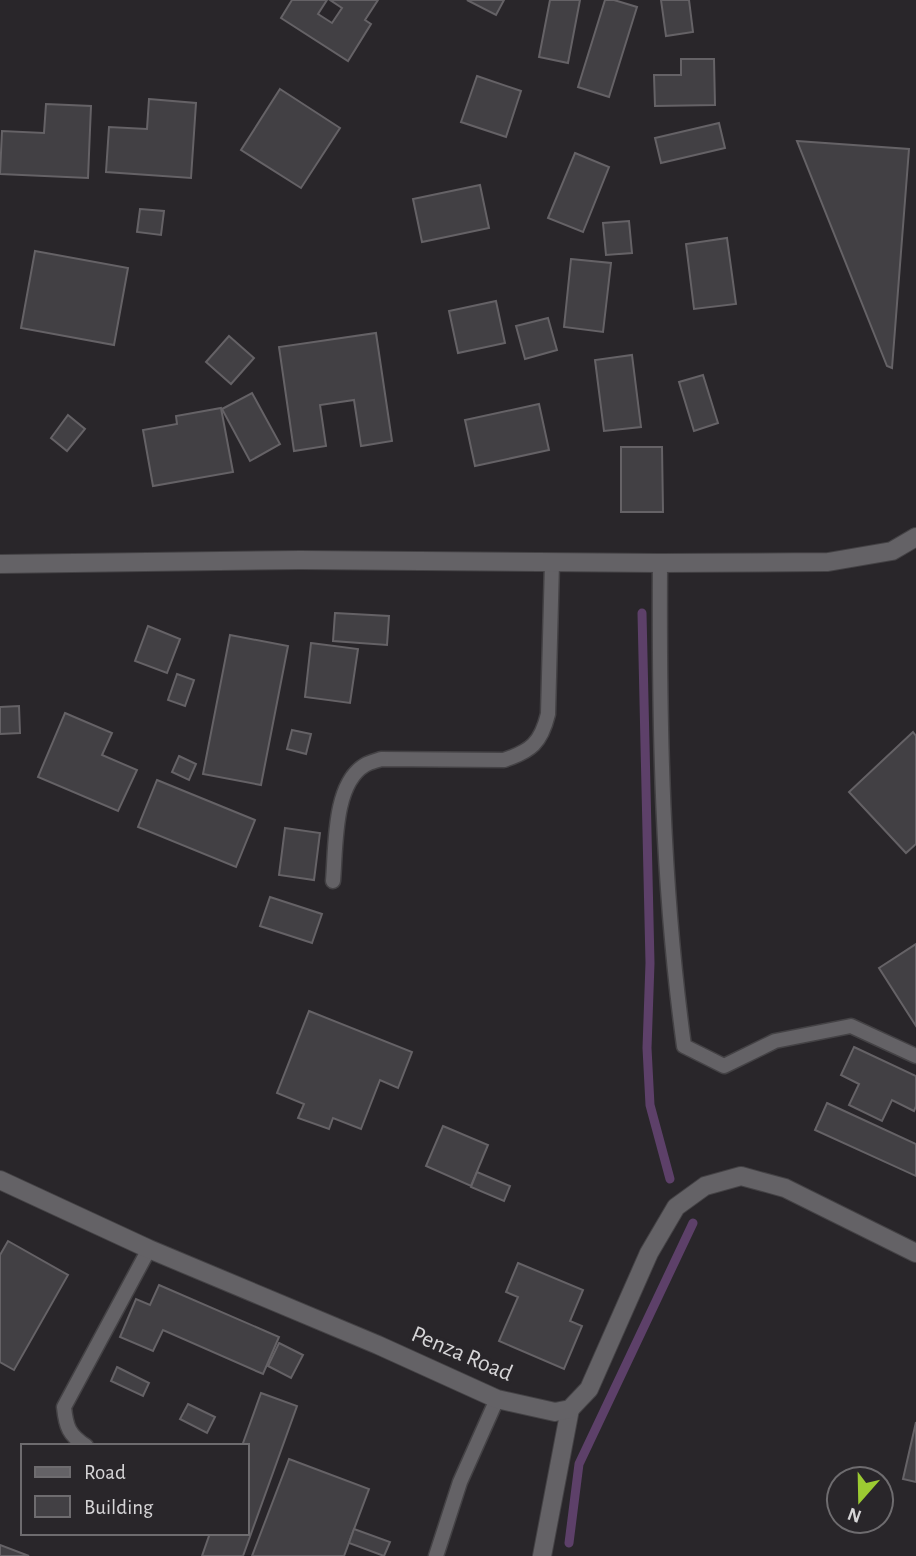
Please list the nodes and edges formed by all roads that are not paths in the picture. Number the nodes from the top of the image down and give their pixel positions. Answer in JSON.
{"nodes":[{"id":1,"x":916,"y":537,"type":"edge"},
{"id":2,"x":552,"y":563,"type":"junction"},
{"id":3,"x":660,"y":563,"type":"junction"},
{"id":4,"x":0,"y":564,"type":"edge"},
{"id":5,"x":333,"y":881,"type":"dead end"},
{"id":6,"x":916,"y":1056,"type":"edge"},
{"id":7,"x":0,"y":1180,"type":"edge"},
{"id":8,"x":149,"y":1249,"type":"junction"},
{"id":9,"x":916,"y":1253,"type":"edge"},
{"id":10,"x":497,"y":1399,"type":"junction"},
{"id":11,"x":570,"y":1409,"type":"junction"},
{"id":12,"x":83,"y":1444,"type":"edge"},
{"id":13,"x":436,"y":1556,"type":"edge"},
{"id":14,"x":542,"y":1556,"type":"edge"}],
"edges":[{"from":1,"to":3,"type":"street"},
{"from":2,"to":3,"type":"street"},
{"from":2,"to":4,"type":"street"},
{"from":2,"to":5,"type":"lane"},
{"from":3,"to":6,"type":"lane"},
{"from":7,"to":8,"type":"street","name":"Penza Road"},
{"from":8,"to":10,"type":"street","name":"Penza Road"},
{"from":8,"to":12,"type":"lane"},
{"from":9,"to":11,"type":"street"},
{"from":10,"to":11,"type":"street","name":"Penza Road"},
{"from":10,"to":13,"type":"lane"},
{"from":11,"to":14,"type":"street"}]}
